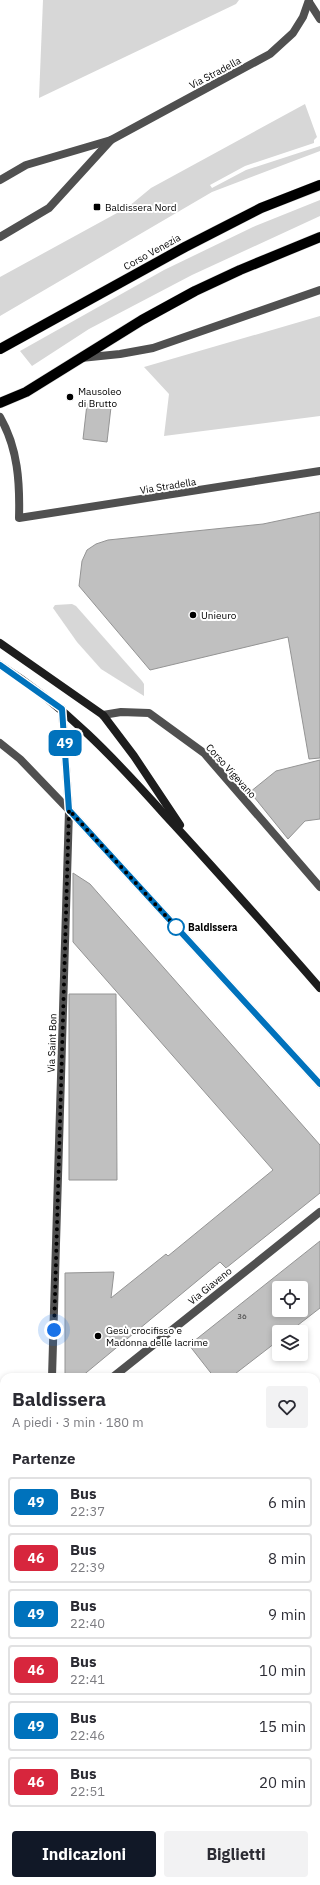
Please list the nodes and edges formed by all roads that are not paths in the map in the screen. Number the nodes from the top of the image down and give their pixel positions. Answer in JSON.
{"nodes":[{"id":1,"x":309,"y":1,"type":"edge"},
{"id":2,"x":320,"y":19,"type":"edge"},
{"id":3,"x":111,"y":140,"type":"junction"},
{"id":4,"x":0,"y":180,"type":"edge"},
{"id":5,"x":320,"y":185,"type":"edge"},
{"id":6,"x":0,"y":237,"type":"edge"},
{"id":7,"x":320,"y":237,"type":"edge"},
{"id":8,"x":320,"y":290,"type":"edge"},
{"id":9,"x":0,"y":349,"type":"edge"},
{"id":10,"x":78,"y":358,"type":"junction"},
{"id":11,"x":0,"y":403,"type":"edge"},
{"id":12,"x":0,"y":417,"type":"edge"},
{"id":13,"x":320,"y":471,"type":"edge"},
{"id":14,"x":0,"y":643,"type":"edge"},
{"id":15,"x":0,"y":665,"type":"edge"},
{"id":16,"x":62,"y":709,"type":"junction"},
{"id":17,"x":103,"y":715,"type":"junction"},
{"id":18,"x":0,"y":743,"type":"edge"},
{"id":19,"x":69,"y":810,"type":"junction"},
{"id":20,"x":193,"y":845,"type":"junction"},
{"id":21,"x":320,"y":887,"type":"edge"},
{"id":22,"x":320,"y":988,"type":"edge"},
{"id":23,"x":320,"y":1084,"type":"edge"},
{"id":24,"x":320,"y":1212,"type":"edge"},
{"id":25,"x":52,"y":1373,"type":"edge"},
{"id":26,"x":118,"y":1373,"type":"edge"}],
"edges":[{"from":1,"to":2,"type":"street","name":"Via Stradella"},
{"from":1,"to":3,"type":"street","name":"Via Stradella"},
{"from":3,"to":4,"type":"street","name":"Via Stradella"},
{"from":3,"to":6,"type":"street","name":"Via Stradella"},
{"from":5,"to":9,"type":"main road","name":"Corso Venezia"},
{"from":7,"to":10,"type":"main road"},
{"from":8,"to":10,"type":"street"},
{"from":10,"to":11,"type":"main road"},
{"from":12,"to":13,"type":"street","name":"Via Stradella"},
{"from":14,"to":17,"type":"main road"},
{"from":15,"to":16,"type":"main road"},
{"from":16,"to":19,"type":"street","name":"Via Saint Bon"},
{"from":16,"to":20,"type":"main road"},
{"from":17,"to":20,"type":"main road"},
{"from":17,"to":21,"type":"street","name":"Corso Vigevano"},
{"from":18,"to":19,"type":"street"},
{"from":19,"to":23,"type":"street"},
{"from":19,"to":25,"type":"street","name":"Via Saint Bon"},
{"from":20,"to":22,"type":"main road"},
{"from":24,"to":26,"type":"street","name":"Via Giaveno"}]}
